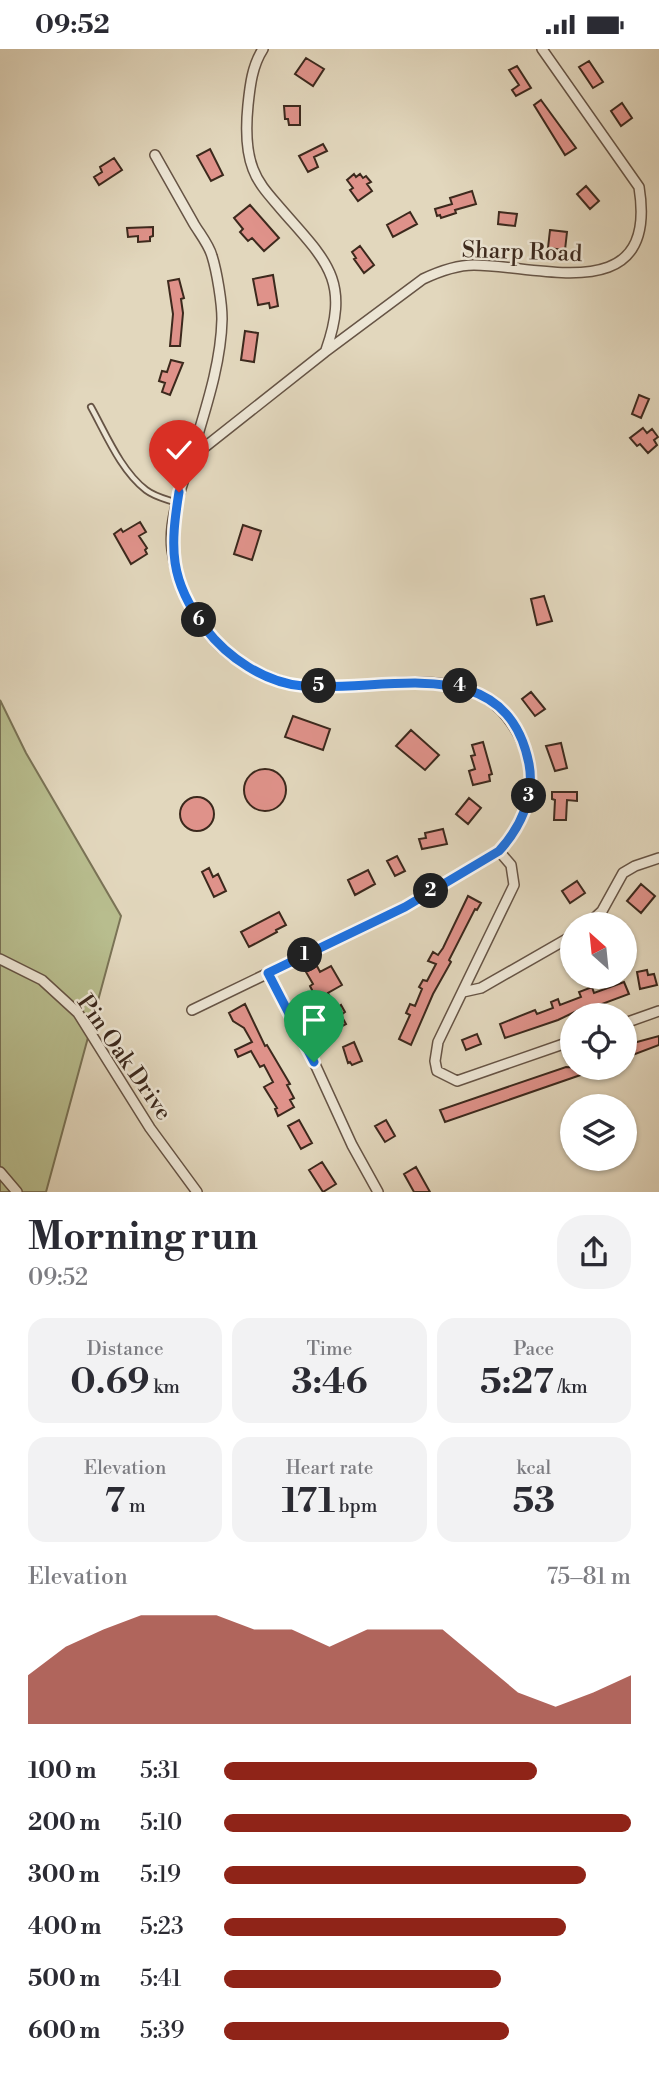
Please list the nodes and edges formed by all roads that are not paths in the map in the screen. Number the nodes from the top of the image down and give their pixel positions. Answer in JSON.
{"nodes":[{"id":1,"x":263,"y":49,"type":"edge"},
{"id":2,"x":542,"y":49,"type":"edge"},
{"id":3,"x":155,"y":155,"type":"dead end"},
{"id":4,"x":325,"y":352,"type":"junction"},
{"id":5,"x":91,"y":407,"type":"dead end"},
{"id":6,"x":190,"y":459,"type":"junction"},
{"id":7,"x":177,"y":503,"type":"junction"},
{"id":8,"x":499,"y":851,"type":"junction"},
{"id":9,"x":659,"y":858,"type":"edge"},
{"id":10,"x":601,"y":912,"type":"edge"},
{"id":11,"x":560,"y":943,"type":"edge"},
{"id":12,"x":3,"y":960,"type":"edge"},
{"id":13,"x":268,"y":973,"type":"junction"},
{"id":14,"x":463,"y":992,"type":"junction"},
{"id":15,"x":192,"y":1010,"type":"dead end"},
{"id":16,"x":659,"y":1011,"type":"edge"},
{"id":17,"x":637,"y":1019,"type":"edge"},
{"id":18,"x":560,"y":1045,"type":"edge"},
{"id":19,"x":0,"y":1172,"type":"edge"},
{"id":20,"x":17,"y":1192,"type":"edge"},
{"id":21,"x":197,"y":1192,"type":"edge"},
{"id":22,"x":379,"y":1192,"type":"edge"}],
"edges":[{"from":1,"to":4,"type":"street"},
{"from":2,"to":4,"type":"street","name":"Sharp Road"},
{"from":3,"to":6,"type":"street"},
{"from":4,"to":6,"type":"street","name":"Sharp Road"},
{"from":5,"to":7,"type":"lane"},
{"from":6,"to":7,"type":"street"},
{"from":7,"to":8,"type":"street"},
{"from":8,"to":13,"type":"street"},
{"from":8,"to":14,"type":"street"},
{"from":9,"to":10,"type":"street"},
{"from":11,"to":14,"type":"street"},
{"from":12,"to":21,"type":"street","name":"Pin Oak Drive"},
{"from":13,"to":15,"type":"street"},
{"from":13,"to":22,"type":"street"},
{"from":14,"to":18,"type":"street"},
{"from":16,"to":17,"type":"street"},
{"from":19,"to":20,"type":"street"}]}
